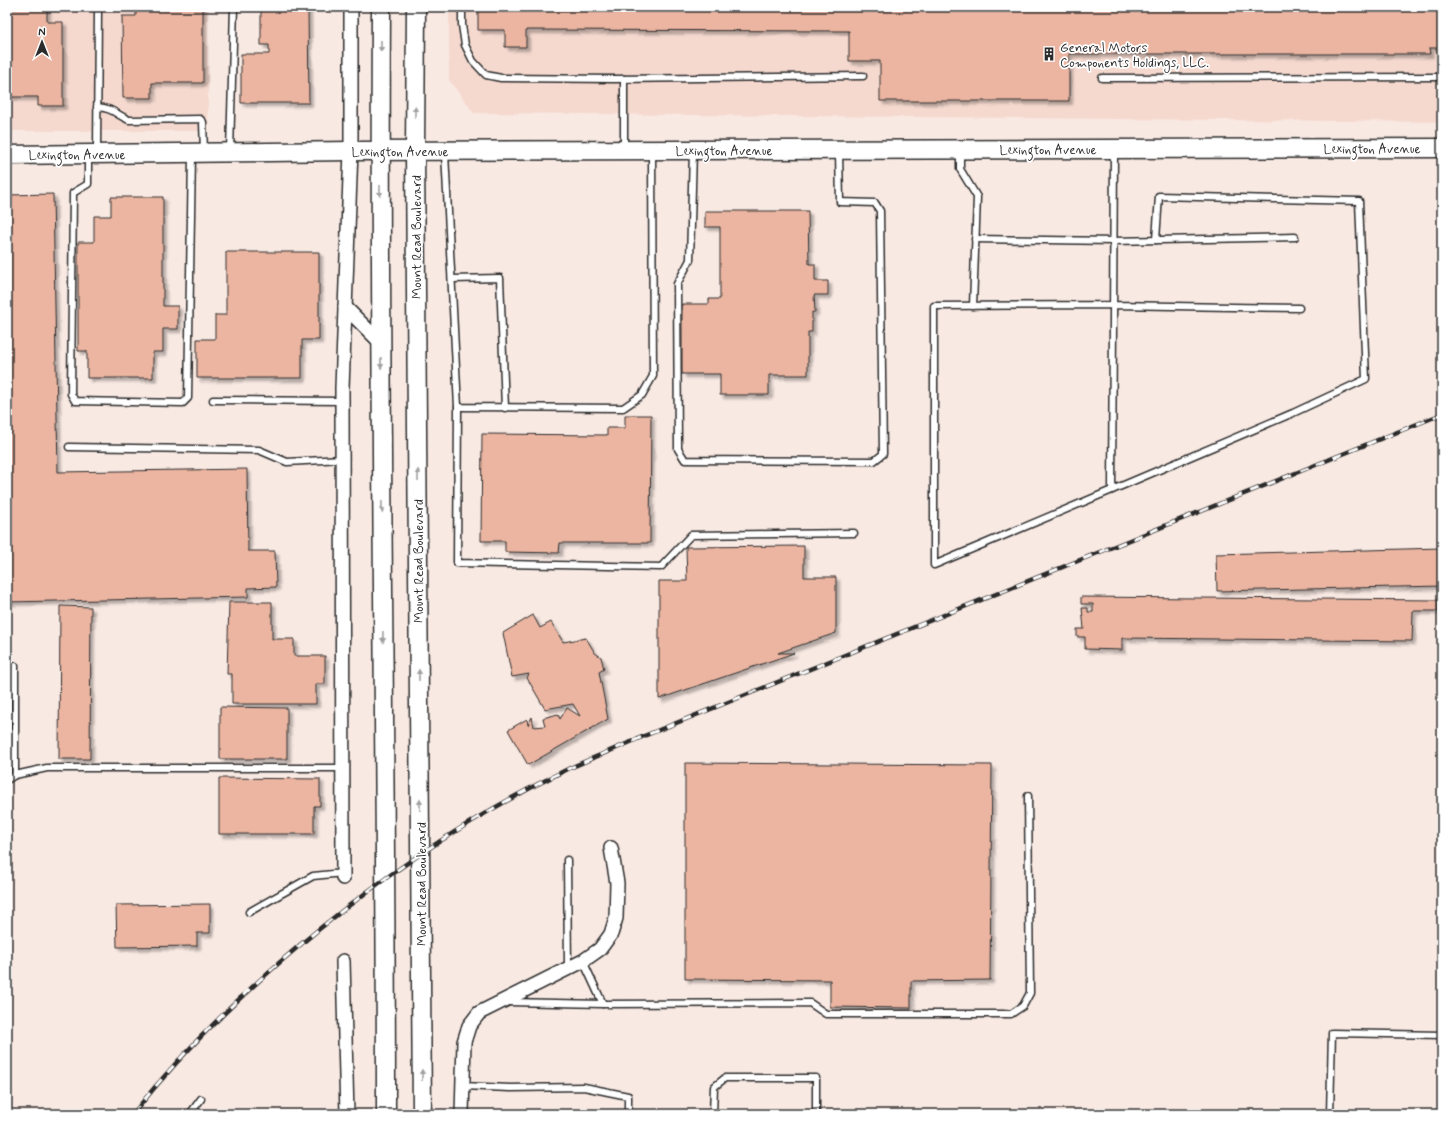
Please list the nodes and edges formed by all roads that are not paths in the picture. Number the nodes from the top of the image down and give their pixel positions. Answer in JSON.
{"nodes":[{"id":1,"x":98,"y":7,"type":"edge"},
{"id":2,"x":234,"y":7,"type":"edge"},
{"id":3,"x":351,"y":7,"type":"edge"},
{"id":4,"x":381,"y":7,"type":"edge"},
{"id":5,"x":416,"y":7,"type":"edge"},
{"id":6,"x":462,"y":7,"type":"edge"},
{"id":7,"x":863,"y":76,"type":"dead end"},
{"id":8,"x":1442,"y":77,"type":"edge"},
{"id":9,"x":1102,"y":78,"type":"dead end"},
{"id":10,"x":624,"y":79,"type":"junction"},
{"id":11,"x":97,"y":107,"type":"junction"},
{"id":12,"x":1442,"y":148,"type":"edge"},
{"id":13,"x":1114,"y":149,"type":"junction"},
{"id":14,"x":652,"y":150,"type":"junction"},
{"id":15,"x":694,"y":150,"type":"junction"},
{"id":16,"x":840,"y":150,"type":"junction"},
{"id":17,"x":960,"y":150,"type":"junction"},
{"id":18,"x":351,"y":151,"type":"junction"},
{"id":19,"x":415,"y":151,"type":"junction"},
{"id":20,"x":445,"y":151,"type":"junction"},
{"id":21,"x":624,"y":151,"type":"junction"},
{"id":22,"x":380,"y":152,"type":"junction"},
{"id":23,"x":198,"y":153,"type":"junction"},
{"id":24,"x":230,"y":153,"type":"junction"},
{"id":25,"x":92,"y":154,"type":"junction"},
{"id":26,"x":7,"y":155,"type":"edge"},
{"id":27,"x":1294,"y":237,"type":"dead end"},
{"id":28,"x":975,"y":239,"type":"junction"},
{"id":29,"x":1156,"y":240,"type":"junction"},
{"id":30,"x":1114,"y":241,"type":"junction"},
{"id":31,"x":452,"y":279,"type":"junction"},
{"id":32,"x":1113,"y":305,"type":"junction"},
{"id":33,"x":972,"y":306,"type":"junction"},
{"id":34,"x":345,"y":308,"type":"junction"},
{"id":35,"x":1299,"y":308,"type":"dead end"},
{"id":36,"x":380,"y":342,"type":"junction"},
{"id":37,"x":213,"y":400,"type":"dead end"},
{"id":38,"x":342,"y":401,"type":"junction"},
{"id":39,"x":458,"y":407,"type":"junction"},
{"id":40,"x":506,"y":408,"type":"junction"},
{"id":41,"x":70,"y":447,"type":"dead end"},
{"id":42,"x":342,"y":459,"type":"junction"},
{"id":43,"x":1112,"y":490,"type":"junction"},
{"id":44,"x":854,"y":533,"type":"dead end"},
{"id":45,"x":15,"y":666,"type":"dead end"},
{"id":46,"x":343,"y":768,"type":"junction"},
{"id":47,"x":15,"y":776,"type":"junction"},
{"id":48,"x":7,"y":780,"type":"edge"},
{"id":49,"x":1028,"y":796,"type":"dead end"},
{"id":50,"x":611,"y":848,"type":"dead end"},
{"id":51,"x":567,"y":860,"type":"dead end"},
{"id":52,"x":343,"y":876,"type":"joint"},
{"id":53,"x":249,"y":912,"type":"dead end"},
{"id":54,"x":343,"y":960,"type":"dead end"},
{"id":55,"x":583,"y":962,"type":"junction"},
{"id":56,"x":568,"y":968,"type":"junction"},
{"id":57,"x":498,"y":1002,"type":"junction"},
{"id":58,"x":603,"y":1004,"type":"junction"},
{"id":59,"x":1442,"y":1035,"type":"edge"},
{"id":60,"x":462,"y":1086,"type":"junction"},
{"id":61,"x":201,"y":1099,"type":"dead end"},
{"id":62,"x":190,"y":1114,"type":"edge"},
{"id":63,"x":347,"y":1114,"type":"edge"},
{"id":64,"x":386,"y":1114,"type":"edge"},
{"id":65,"x":422,"y":1114,"type":"edge"},
{"id":66,"x":462,"y":1114,"type":"edge"},
{"id":67,"x":628,"y":1114,"type":"edge"},
{"id":68,"x":714,"y":1114,"type":"edge"},
{"id":69,"x":816,"y":1114,"type":"edge"},
{"id":70,"x":1330,"y":1114,"type":"edge"}],
"edges":[{"from":1,"to":11,"type":"lane"},
{"from":2,"to":24,"type":"lane"},
{"from":3,"to":18,"type":"street"},
{"from":4,"to":22,"type":"main road","one_way":true},
{"from":19,"to":5,"type":"main road","name":"Mount Read Boulevard","one_way":true},
{"from":6,"to":10,"type":"lane"},
{"from":7,"to":10,"type":"lane"},
{"from":8,"to":9,"type":"lane"},
{"from":10,"to":21,"type":"lane"},
{"from":11,"to":23,"type":"lane"},
{"from":11,"to":25,"type":"lane"},
{"from":12,"to":13,"type":"main road","name":"Lexington Avenue"},
{"from":13,"to":17,"type":"main road","name":"Lexington Avenue"},
{"from":13,"to":30,"type":"lane"},
{"from":14,"to":15,"type":"main road","name":"Lexington Avenue"},
{"from":14,"to":21,"type":"main road","name":"Lexington Avenue"},
{"from":14,"to":40,"type":"lane"},
{"from":15,"to":16,"type":"main road","name":"Lexington Avenue"},
{"from":15,"to":16,"type":"lane"},
{"from":16,"to":17,"type":"main road","name":"Lexington Avenue"},
{"from":17,"to":28,"type":"lane"},
{"from":18,"to":22,"type":"main road","name":"Lexington Avenue"},
{"from":18,"to":24,"type":"main road","name":"Lexington Avenue"},
{"from":18,"to":34,"type":"street"},
{"from":19,"to":20,"type":"main road","name":"Lexington Avenue"},
{"from":19,"to":22,"type":"main road","name":"Lexington Avenue"},
{"from":65,"to":19,"type":"main road","name":"Mount Read Boulevard","one_way":true},
{"from":20,"to":21,"type":"main road","name":"Lexington Avenue"},
{"from":20,"to":31,"type":"lane"},
{"from":22,"to":36,"type":"main road","one_way":true},
{"from":23,"to":24,"type":"main road","name":"Lexington Avenue"},
{"from":23,"to":25,"type":"main road","name":"Lexington Avenue"},
{"from":23,"to":25,"type":"lane"},
{"from":25,"to":26,"type":"main road","name":"Lexington Avenue"},
{"from":27,"to":29,"type":"lane"},
{"from":28,"to":30,"type":"lane"},
{"from":28,"to":33,"type":"lane"},
{"from":29,"to":30,"type":"lane"},
{"from":29,"to":43,"type":"lane"},
{"from":30,"to":32,"type":"lane"},
{"from":31,"to":39,"type":"lane"},
{"from":31,"to":40,"type":"lane"},
{"from":32,"to":33,"type":"lane"},
{"from":32,"to":35,"type":"lane"},
{"from":32,"to":43,"type":"lane"},
{"from":33,"to":43,"type":"lane"},
{"from":34,"to":36,"type":"street"},
{"from":34,"to":38,"type":"street"},
{"from":36,"to":64,"type":"main road","one_way":true},
{"from":37,"to":38,"type":"lane"},
{"from":38,"to":42,"type":"street"},
{"from":39,"to":40,"type":"lane"},
{"from":39,"to":44,"type":"lane"},
{"from":41,"to":42,"type":"lane"},
{"from":42,"to":46,"type":"street"},
{"from":45,"to":47,"type":"lane"},
{"from":46,"to":47,"type":"lane"},
{"from":46,"to":52,"type":"street"},
{"from":47,"to":48,"type":"lane"},
{"from":49,"to":58,"type":"lane"},
{"from":50,"to":55,"type":"street"},
{"from":51,"to":56,"type":"lane"},
{"from":52,"to":53,"type":"lane"},
{"from":54,"to":63,"type":"street"},
{"from":55,"to":56,"type":"street"},
{"from":55,"to":58,"type":"lane"},
{"from":56,"to":57,"type":"street"},
{"from":57,"to":58,"type":"lane"},
{"from":57,"to":60,"type":"street"},
{"from":59,"to":70,"type":"lane"},
{"from":60,"to":66,"type":"street"},
{"from":60,"to":67,"type":"lane"},
{"from":61,"to":62,"type":"lane"},
{"from":68,"to":69,"type":"lane"}]}
